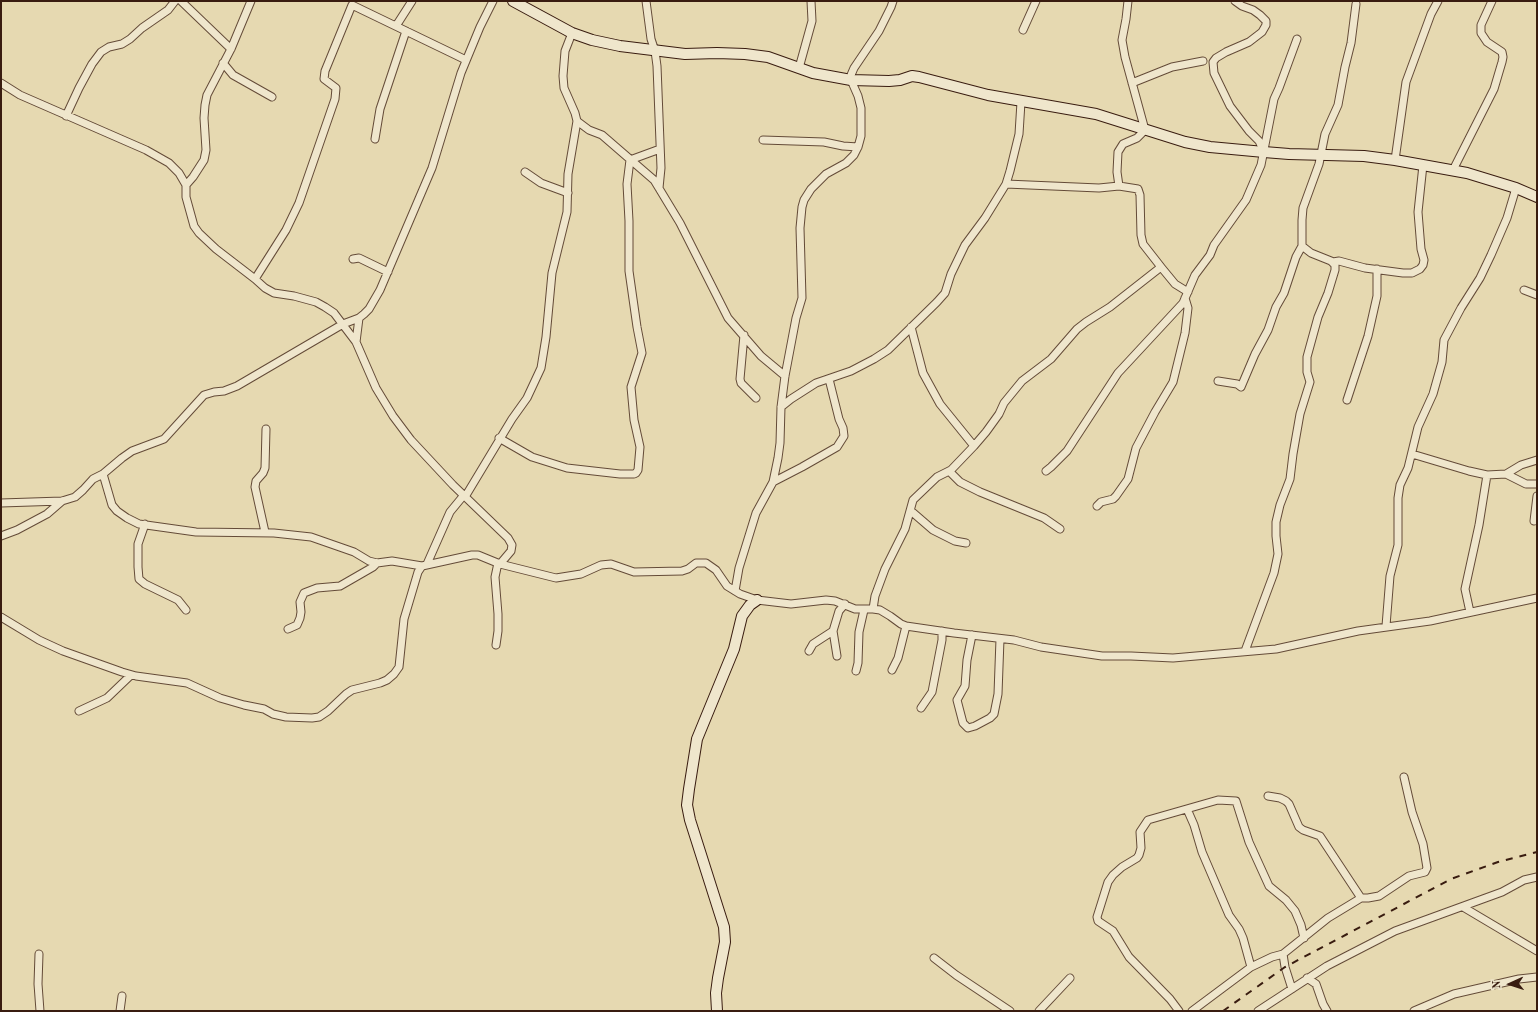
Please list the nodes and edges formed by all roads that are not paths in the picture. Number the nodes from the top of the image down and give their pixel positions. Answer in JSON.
{"nodes":[{"id":1,"x":175,"y":1,"type":"edge"},
{"id":2,"x":181,"y":1,"type":"edge"},
{"id":3,"x":251,"y":1,"type":"edge"},
{"id":4,"x":346,"y":1,"type":"edge"},
{"id":5,"x":412,"y":1,"type":"edge"},
{"id":6,"x":493,"y":1,"type":"edge"},
{"id":7,"x":646,"y":1,"type":"edge"},
{"id":8,"x":811,"y":1,"type":"edge"},
{"id":9,"x":893,"y":1,"type":"edge"},
{"id":10,"x":1036,"y":1,"type":"edge"},
{"id":11,"x":1128,"y":1,"type":"edge"},
{"id":12,"x":1235,"y":1,"type":"edge"},
{"id":13,"x":1438,"y":1,"type":"edge"},
{"id":14,"x":1492,"y":1,"type":"edge"},
{"id":15,"x":516,"y":2,"type":"edge"},
{"id":16,"x":1356,"y":4,"type":"dead end"},
{"id":17,"x":352,"y":6,"type":"junction"},
{"id":18,"x":396,"y":26,"type":"junction"},
{"id":19,"x":1023,"y":30,"type":"dead end"},
{"id":20,"x":406,"y":31,"type":"junction"},
{"id":21,"x":572,"y":33,"type":"junction"},
{"id":22,"x":1297,"y":39,"type":"dead end"},
{"id":23,"x":231,"y":50,"type":"junction"},
{"id":24,"x":655,"y":51,"type":"junction"},
{"id":25,"x":466,"y":60,"type":"junction"},
{"id":26,"x":1203,"y":61,"type":"dead end"},
{"id":27,"x":223,"y":63,"type":"junction"},
{"id":28,"x":800,"y":68,"type":"junction"},
{"id":29,"x":851,"y":80,"type":"junction"},
{"id":30,"x":1,"y":83,"type":"edge"},
{"id":31,"x":1132,"y":83,"type":"junction"},
{"id":32,"x":272,"y":97,"type":"dead end"},
{"id":33,"x":1021,"y":102,"type":"junction"},
{"id":34,"x":66,"y":116,"type":"junction"},
{"id":35,"x":577,"y":121,"type":"junction"},
{"id":36,"x":1145,"y":130,"type":"junction"},
{"id":37,"x":375,"y":139,"type":"dead end"},
{"id":38,"x":763,"y":140,"type":"dead end"},
{"id":39,"x":858,"y":147,"type":"junction"},
{"id":40,"x":660,"y":149,"type":"junction"},
{"id":41,"x":1264,"y":152,"type":"junction"},
{"id":42,"x":1321,"y":155,"type":"junction"},
{"id":43,"x":630,"y":160,"type":"junction"},
{"id":44,"x":1395,"y":160,"type":"junction"},
{"id":45,"x":1423,"y":165,"type":"junction"},
{"id":46,"x":1453,"y":170,"type":"junction"},
{"id":47,"x":526,"y":172,"type":"dead end"},
{"id":48,"x":1006,"y":184,"type":"junction"},
{"id":49,"x":186,"y":185,"type":"junction"},
{"id":50,"x":1119,"y":186,"type":"junction"},
{"id":51,"x":659,"y":188,"type":"junction"},
{"id":52,"x":1516,"y":188,"type":"junction"},
{"id":53,"x":568,"y":193,"type":"junction"},
{"id":54,"x":1537,"y":197,"type":"edge"},
{"id":55,"x":1302,"y":246,"type":"junction"},
{"id":56,"x":353,"y":259,"type":"dead end"},
{"id":57,"x":1333,"y":262,"type":"junction"},
{"id":58,"x":1161,"y":267,"type":"junction"},
{"id":59,"x":1377,"y":269,"type":"junction"},
{"id":60,"x":388,"y":272,"type":"junction"},
{"id":61,"x":255,"y":279,"type":"junction"},
{"id":62,"x":1524,"y":290,"type":"dead end"},
{"id":63,"x":1186,"y":295,"type":"junction"},
{"id":64,"x":1537,"y":295,"type":"edge"},
{"id":65,"x":360,"y":318,"type":"junction"},
{"id":66,"x":342,"y":324,"type":"junction"},
{"id":67,"x":911,"y":327,"type":"junction"},
{"id":68,"x":744,"y":334,"type":"junction"},
{"id":69,"x":356,"y":342,"type":"junction"},
{"id":70,"x":785,"y":376,"type":"junction"},
{"id":71,"x":828,"y":379,"type":"junction"},
{"id":72,"x":1218,"y":381,"type":"dead end"},
{"id":73,"x":756,"y":398,"type":"dead end"},
{"id":74,"x":1347,"y":400,"type":"dead end"},
{"id":75,"x":781,"y":407,"type":"junction"},
{"id":76,"x":266,"y":428,"type":"dead end"},
{"id":77,"x":500,"y":438,"type":"junction"},
{"id":78,"x":974,"y":446,"type":"junction"},
{"id":79,"x":1412,"y":454,"type":"junction"},
{"id":80,"x":1537,"y":460,"type":"edge"},
{"id":81,"x":949,"y":471,"type":"junction"},
{"id":82,"x":1046,"y":471,"type":"dead end"},
{"id":83,"x":103,"y":474,"type":"junction"},
{"id":84,"x":1506,"y":474,"type":"junction"},
{"id":85,"x":1487,"y":475,"type":"junction"},
{"id":86,"x":773,"y":482,"type":"junction"},
{"id":87,"x":1537,"y":484,"type":"edge"},
{"id":88,"x":465,"y":496,"type":"junction"},
{"id":89,"x":1537,"y":496,"type":"edge"},
{"id":90,"x":62,"y":501,"type":"junction"},
{"id":91,"x":1,"y":503,"type":"edge"},
{"id":92,"x":1097,"y":506,"type":"dead end"},
{"id":93,"x":911,"y":511,"type":"junction"},
{"id":94,"x":1534,"y":521,"type":"dead end"},
{"id":95,"x":145,"y":524,"type":"junction"},
{"id":96,"x":1060,"y":529,"type":"dead end"},
{"id":97,"x":264,"y":532,"type":"junction"},
{"id":98,"x":1,"y":536,"type":"edge"},
{"id":99,"x":966,"y":543,"type":"dead end"},
{"id":100,"x":377,"y":563,"type":"junction"},
{"id":101,"x":499,"y":564,"type":"junction"},
{"id":102,"x":424,"y":565,"type":"junction"},
{"id":103,"x":736,"y":591,"type":"junction"},
{"id":104,"x":1537,"y":598,"type":"edge"},
{"id":105,"x":757,"y":600,"type":"junction"},
{"id":106,"x":845,"y":604,"type":"junction"},
{"id":107,"x":873,"y":609,"type":"junction"},
{"id":108,"x":186,"y":610,"type":"dead end"},
{"id":109,"x":864,"y":610,"type":"junction"},
{"id":110,"x":1470,"y":612,"type":"junction"},
{"id":111,"x":1,"y":617,"type":"edge"},
{"id":112,"x":906,"y":626,"type":"junction"},
{"id":113,"x":1386,"y":626,"type":"junction"},
{"id":114,"x":288,"y":629,"type":"dead end"},
{"id":115,"x":833,"y":631,"type":"junction"},
{"id":116,"x":942,"y":631,"type":"junction"},
{"id":117,"x":972,"y":636,"type":"junction"},
{"id":118,"x":1000,"y":639,"type":"junction"},
{"id":119,"x":496,"y":645,"type":"dead end"},
{"id":120,"x":810,"y":651,"type":"dead end"},
{"id":121,"x":1245,"y":651,"type":"junction"},
{"id":122,"x":837,"y":656,"type":"dead end"},
{"id":123,"x":892,"y":670,"type":"dead end"},
{"id":124,"x":856,"y":671,"type":"dead end"},
{"id":125,"x":131,"y":675,"type":"junction"},
{"id":126,"x":921,"y":708,"type":"dead end"},
{"id":127,"x":79,"y":711,"type":"dead end"},
{"id":128,"x":1404,"y":777,"type":"dead end"},
{"id":129,"x":1268,"y":796,"type":"dead end"},
{"id":130,"x":1187,"y":809,"type":"junction"},
{"id":131,"x":1537,"y":877,"type":"edge"},
{"id":132,"x":1361,"y":898,"type":"junction"},
{"id":133,"x":1463,"y":907,"type":"junction"},
{"id":134,"x":1304,"y":938,"type":"junction"},
{"id":135,"x":1537,"y":951,"type":"edge"},
{"id":136,"x":39,"y":954,"type":"dead end"},
{"id":137,"x":1283,"y":954,"type":"junction"},
{"id":138,"x":934,"y":958,"type":"dead end"},
{"id":139,"x":1251,"y":967,"type":"junction"},
{"id":140,"x":1537,"y":977,"type":"edge"},
{"id":141,"x":1070,"y":978,"type":"dead end"},
{"id":142,"x":1307,"y":978,"type":"junction"},
{"id":143,"x":1292,"y":988,"type":"junction"},
{"id":144,"x":122,"y":996,"type":"dead end"},
{"id":145,"x":40,"y":1011,"type":"edge"},
{"id":146,"x":120,"y":1011,"type":"edge"},
{"id":147,"x":717,"y":1011,"type":"edge"},
{"id":148,"x":1010,"y":1011,"type":"edge"},
{"id":149,"x":1039,"y":1011,"type":"edge"},
{"id":150,"x":1179,"y":1011,"type":"edge"},
{"id":151,"x":1192,"y":1011,"type":"edge"},
{"id":152,"x":1258,"y":1011,"type":"edge"},
{"id":153,"x":1327,"y":1011,"type":"edge"},
{"id":154,"x":1414,"y":1011,"type":"edge"}],
"edges":[{"from":1,"to":34,"type":"street"},
{"from":2,"to":23,"type":"street"},
{"from":3,"to":23,"type":"street"},
{"from":4,"to":17,"type":"street"},
{"from":5,"to":18,"type":"street"},
{"from":6,"to":25,"type":"street"},
{"from":7,"to":24,"type":"street"},
{"from":8,"to":28,"type":"street"},
{"from":9,"to":29,"type":"street"},
{"from":10,"to":19,"type":"street"},
{"from":11,"to":31,"type":"street"},
{"from":12,"to":41,"type":"street"},
{"from":13,"to":44,"type":"street"},
{"from":14,"to":46,"type":"street"},
{"from":15,"to":21,"type":"street"},
{"from":16,"to":42,"type":"street"},
{"from":17,"to":18,"type":"street"},
{"from":17,"to":61,"type":"street"},
{"from":18,"to":20,"type":"street"},
{"from":20,"to":25,"type":"street"},
{"from":20,"to":37,"type":"street"},
{"from":21,"to":24,"type":"street"},
{"from":21,"to":35,"type":"street"},
{"from":22,"to":41,"type":"street"},
{"from":23,"to":27,"type":"street"},
{"from":24,"to":28,"type":"street"},
{"from":24,"to":40,"type":"street"},
{"from":25,"to":60,"type":"street"},
{"from":26,"to":31,"type":"street"},
{"from":27,"to":32,"type":"street"},
{"from":27,"to":49,"type":"street"},
{"from":28,"to":29,"type":"street"},
{"from":29,"to":33,"type":"street"},
{"from":29,"to":39,"type":"street"},
{"from":30,"to":34,"type":"street"},
{"from":31,"to":36,"type":"street"},
{"from":33,"to":36,"type":"street"},
{"from":33,"to":48,"type":"street"},
{"from":34,"to":49,"type":"street"},
{"from":35,"to":43,"type":"street"},
{"from":35,"to":53,"type":"street"},
{"from":36,"to":41,"type":"street"},
{"from":36,"to":50,"type":"street"},
{"from":38,"to":39,"type":"street"},
{"from":39,"to":70,"type":"street"},
{"from":40,"to":43,"type":"street"},
{"from":40,"to":51,"type":"street"},
{"from":41,"to":42,"type":"street"},
{"from":41,"to":63,"type":"street"},
{"from":42,"to":44,"type":"street"},
{"from":42,"to":55,"type":"street"},
{"from":43,"to":51,"type":"street"},
{"from":43,"to":77,"type":"street"},
{"from":44,"to":45,"type":"street"},
{"from":45,"to":46,"type":"street"},
{"from":45,"to":59,"type":"street"},
{"from":46,"to":52,"type":"street"},
{"from":47,"to":53,"type":"street"},
{"from":48,"to":50,"type":"street"},
{"from":48,"to":67,"type":"street"},
{"from":49,"to":61,"type":"street"},
{"from":50,"to":58,"type":"street"},
{"from":51,"to":68,"type":"street"},
{"from":52,"to":54,"type":"street"},
{"from":52,"to":79,"type":"street"},
{"from":53,"to":77,"type":"street"},
{"from":55,"to":57,"type":"street"},
{"from":55,"to":72,"type":"street"},
{"from":56,"to":60,"type":"street"},
{"from":57,"to":59,"type":"street"},
{"from":57,"to":121,"type":"street"},
{"from":58,"to":63,"type":"street"},
{"from":58,"to":78,"type":"street"},
{"from":59,"to":74,"type":"street"},
{"from":60,"to":65,"type":"street"},
{"from":61,"to":66,"type":"street"},
{"from":62,"to":64,"type":"street"},
{"from":63,"to":82,"type":"street"},
{"from":63,"to":92,"type":"street"},
{"from":65,"to":66,"type":"street"},
{"from":65,"to":69,"type":"street"},
{"from":66,"to":69,"type":"street"},
{"from":66,"to":83,"type":"street"},
{"from":67,"to":71,"type":"street"},
{"from":67,"to":78,"type":"street"},
{"from":68,"to":70,"type":"street"},
{"from":68,"to":73,"type":"street"},
{"from":69,"to":88,"type":"street"},
{"from":70,"to":75,"type":"street"},
{"from":71,"to":75,"type":"street"},
{"from":71,"to":86,"type":"street"},
{"from":75,"to":86,"type":"street"},
{"from":76,"to":97,"type":"street"},
{"from":77,"to":88,"type":"street"},
{"from":78,"to":81,"type":"street"},
{"from":79,"to":85,"type":"street"},
{"from":79,"to":113,"type":"street"},
{"from":80,"to":84,"type":"street"},
{"from":81,"to":93,"type":"street"},
{"from":81,"to":96,"type":"street"},
{"from":83,"to":90,"type":"street"},
{"from":83,"to":95,"type":"street"},
{"from":84,"to":85,"type":"street"},
{"from":84,"to":87,"type":"street"},
{"from":85,"to":110,"type":"street"},
{"from":86,"to":103,"type":"street"},
{"from":88,"to":101,"type":"street"},
{"from":88,"to":102,"type":"street"},
{"from":89,"to":94,"type":"street"},
{"from":90,"to":91,"type":"street"},
{"from":90,"to":98,"type":"street"},
{"from":93,"to":99,"type":"street"},
{"from":93,"to":107,"type":"street"},
{"from":95,"to":97,"type":"street"},
{"from":95,"to":108,"type":"street"},
{"from":97,"to":100,"type":"street"},
{"from":100,"to":102,"type":"street"},
{"from":100,"to":114,"type":"street"},
{"from":101,"to":102,"type":"street"},
{"from":101,"to":103,"type":"street"},
{"from":101,"to":119,"type":"street"},
{"from":102,"to":125,"type":"street"},
{"from":103,"to":105,"type":"street"},
{"from":104,"to":110,"type":"street"},
{"from":105,"to":106,"type":"street"},
{"from":105,"to":147,"type":"street"},
{"from":106,"to":109,"type":"street"},
{"from":106,"to":115,"type":"street"},
{"from":107,"to":109,"type":"street"},
{"from":107,"to":112,"type":"street"},
{"from":109,"to":124,"type":"street"},
{"from":110,"to":113,"type":"street"},
{"from":111,"to":125,"type":"street"},
{"from":112,"to":116,"type":"street"},
{"from":112,"to":123,"type":"street"},
{"from":113,"to":121,"type":"street"},
{"from":115,"to":120,"type":"street"},
{"from":115,"to":122,"type":"street"},
{"from":116,"to":117,"type":"street"},
{"from":116,"to":126,"type":"street"},
{"from":117,"to":118,"type":"street"},
{"from":117,"to":118,"type":"street"},
{"from":118,"to":121,"type":"street"},
{"from":125,"to":127,"type":"street"},
{"from":128,"to":132,"type":"street"},
{"from":129,"to":132,"type":"street"},
{"from":130,"to":134,"type":"street"},
{"from":130,"to":139,"type":"street"},
{"from":130,"to":150,"type":"street"},
{"from":131,"to":133,"type":"street"},
{"from":132,"to":134,"type":"street"},
{"from":133,"to":135,"type":"street"},
{"from":133,"to":142,"type":"street"},
{"from":134,"to":137,"type":"street"},
{"from":136,"to":145,"type":"street"},
{"from":137,"to":139,"type":"street"},
{"from":137,"to":143,"type":"street"},
{"from":138,"to":148,"type":"street"},
{"from":139,"to":151,"type":"street"},
{"from":140,"to":154,"type":"street"},
{"from":141,"to":149,"type":"street"},
{"from":142,"to":143,"type":"street"},
{"from":142,"to":153,"type":"street"},
{"from":143,"to":152,"type":"street"},
{"from":144,"to":146,"type":"street"}]}
